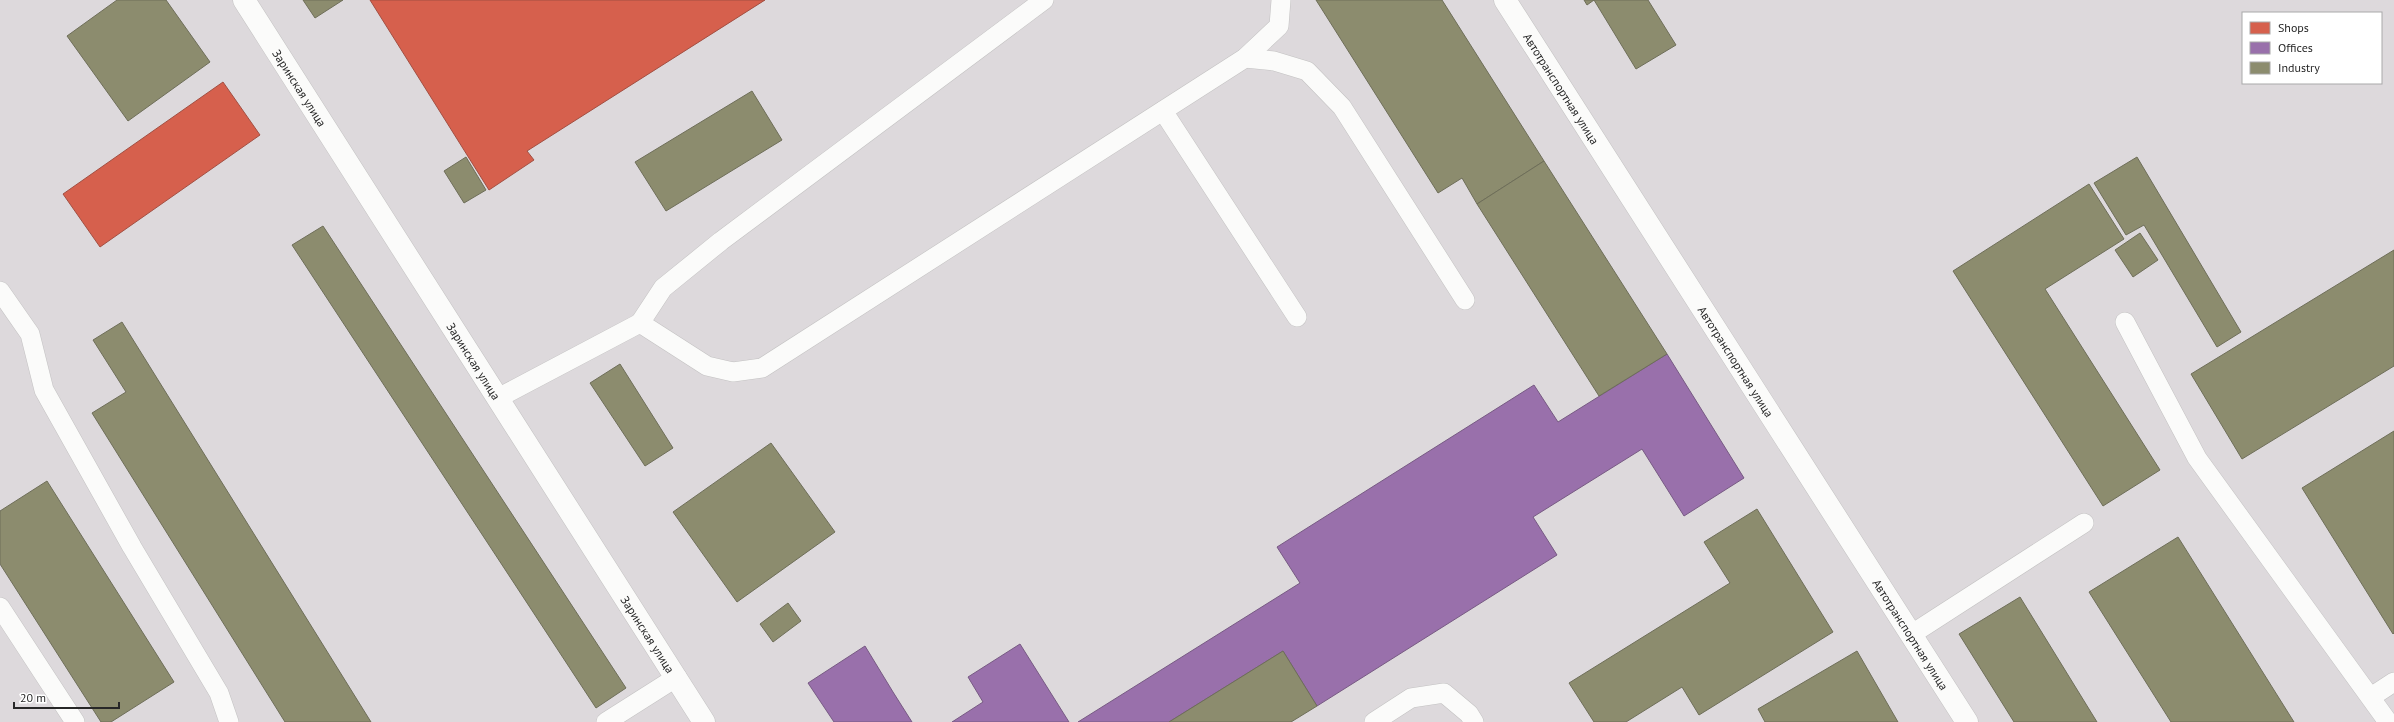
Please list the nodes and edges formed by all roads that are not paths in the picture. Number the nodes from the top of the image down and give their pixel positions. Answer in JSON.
{"nodes":[{"id":1,"x":244,"y":0,"type":"edge"},
{"id":2,"x":1044,"y":0,"type":"edge"},
{"id":3,"x":1281,"y":0,"type":"edge"},
{"id":4,"x":1505,"y":0,"type":"edge"},
{"id":5,"x":1245,"y":58,"type":"junction"},
{"id":6,"x":1163,"y":111,"type":"junction"},
{"id":7,"x":0,"y":291,"type":"edge"},
{"id":8,"x":1465,"y":300,"type":"dead end"},
{"id":9,"x":1297,"y":317,"type":"dead end"},
{"id":10,"x":2125,"y":322,"type":"dead end"},
{"id":11,"x":640,"y":323,"type":"junction"},
{"id":12,"x":498,"y":398,"type":"junction"},
{"id":13,"x":2084,"y":524,"type":"dead end"},
{"id":14,"x":0,"y":608,"type":"edge"},
{"id":15,"x":1912,"y":634,"type":"junction"},
{"id":16,"x":677,"y":677,"type":"junction"},
{"id":17,"x":2394,"y":682,"type":"edge"},
{"id":18,"x":2371,"y":696,"type":"junction"},
{"id":19,"x":75,"y":722,"type":"edge"},
{"id":20,"x":229,"y":722,"type":"edge"},
{"id":21,"x":606,"y":722,"type":"edge"},
{"id":22,"x":704,"y":722,"type":"edge"},
{"id":23,"x":1374,"y":722,"type":"edge"},
{"id":24,"x":1474,"y":722,"type":"edge"},
{"id":25,"x":1967,"y":722,"type":"edge"},
{"id":26,"x":2388,"y":722,"type":"edge"}],
"edges":[{"from":1,"to":12,"type":"street","name":"Заринская улица"},
{"from":2,"to":11,"type":"lane"},
{"from":3,"to":5,"type":"lane"},
{"from":4,"to":15,"type":"street","name":"Автотранспортная улица"},
{"from":5,"to":6,"type":"lane"},
{"from":5,"to":8,"type":"lane"},
{"from":6,"to":9,"type":"lane"},
{"from":6,"to":11,"type":"lane"},
{"from":7,"to":20,"type":"lane"},
{"from":10,"to":18,"type":"lane"},
{"from":11,"to":12,"type":"lane"},
{"from":12,"to":16,"type":"street","name":"Заринская улица"},
{"from":13,"to":15,"type":"lane"},
{"from":14,"to":19,"type":"lane"},
{"from":15,"to":25,"type":"street","name":"Автотранспортная улица"},
{"from":16,"to":21,"type":"lane"},
{"from":16,"to":22,"type":"street","name":"Заринская улица"},
{"from":17,"to":18,"type":"lane"},
{"from":18,"to":26,"type":"lane"},
{"from":23,"to":24,"type":"lane"}]}
